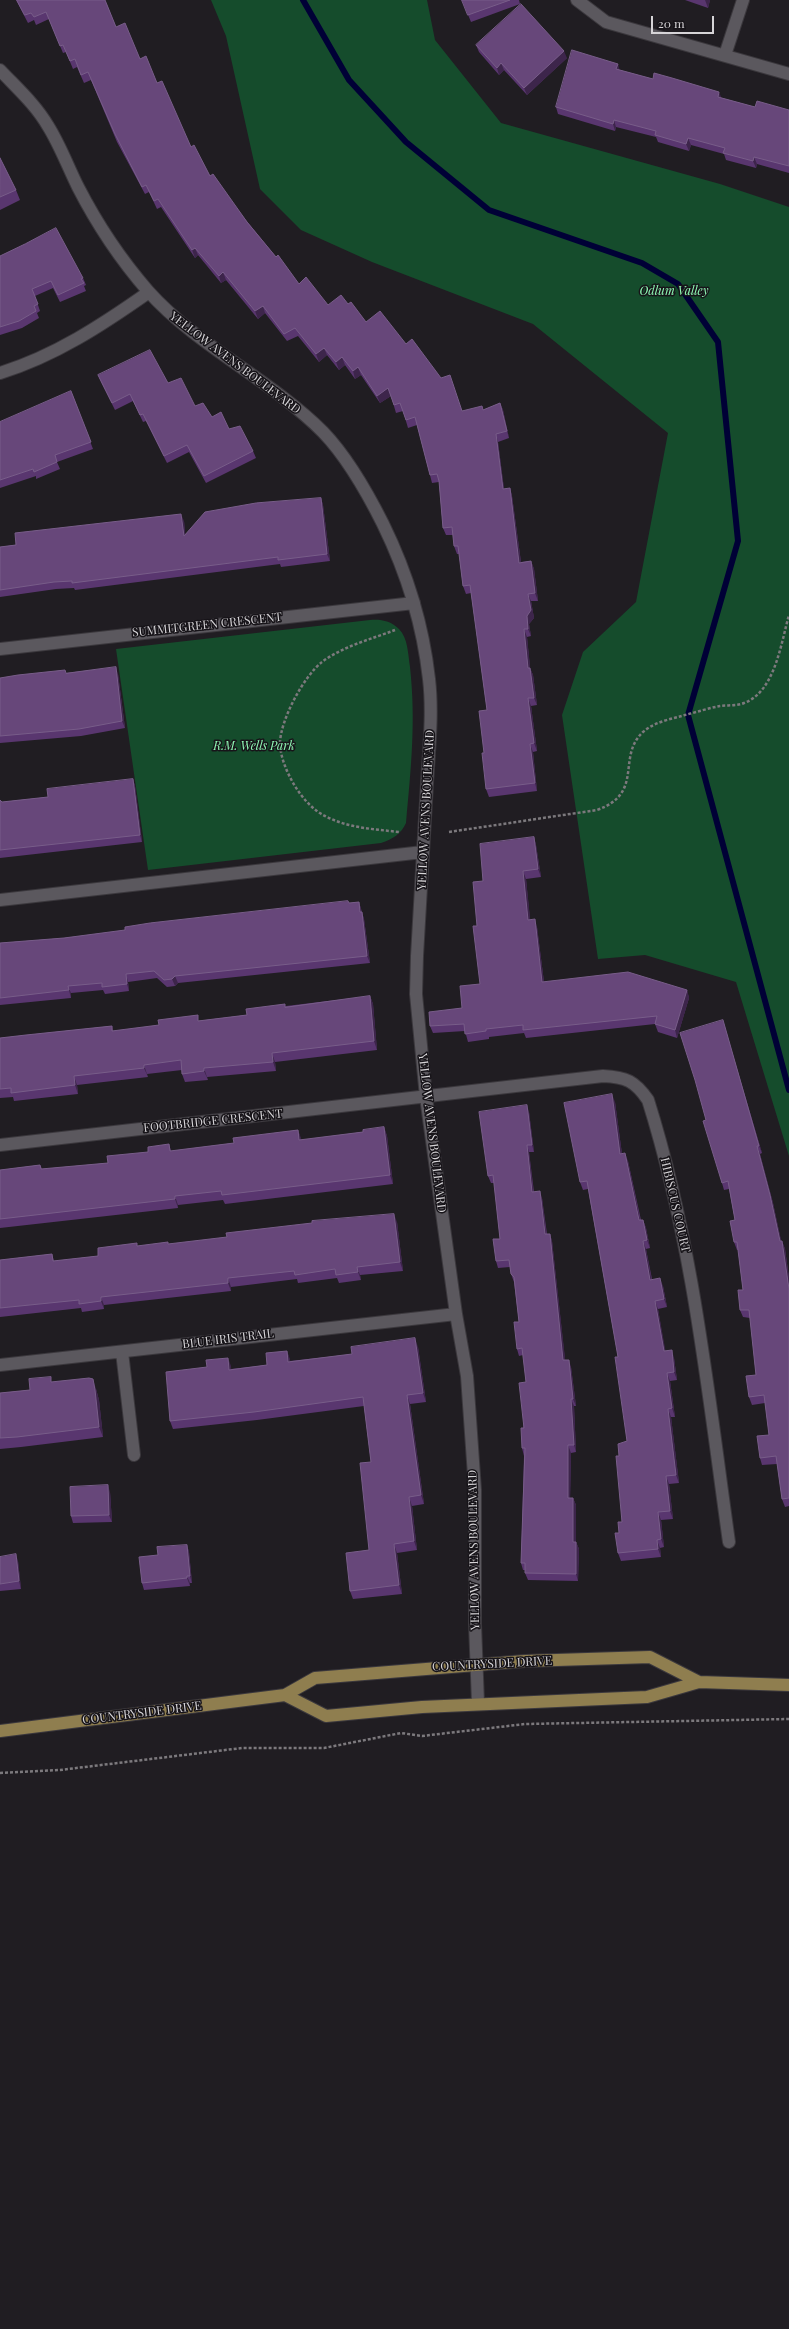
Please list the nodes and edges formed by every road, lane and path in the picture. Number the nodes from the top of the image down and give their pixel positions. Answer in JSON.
{"nodes":[{"id":1,"x":577,"y":0,"type":"edge"},
{"id":2,"x":743,"y":0,"type":"edge"},
{"id":3,"x":725,"y":55,"type":"junction"},
{"id":4,"x":789,"y":74,"type":"edge"},
{"id":5,"x":2,"y":77,"type":"edge"},
{"id":6,"x":149,"y":292,"type":"junction"},
{"id":7,"x":0,"y":373,"type":"edge"},
{"id":8,"x":414,"y":603,"type":"junction"},
{"id":9,"x":789,"y":615,"type":"edge"},
{"id":10,"x":395,"y":630,"type":"dead end"},
{"id":11,"x":0,"y":649,"type":"edge"},
{"id":12,"x":399,"y":832,"type":"dead end"},
{"id":13,"x":449,"y":832,"type":"dead end"},
{"id":14,"x":423,"y":852,"type":"junction"},
{"id":15,"x":0,"y":900,"type":"edge"},
{"id":16,"x":426,"y":1097,"type":"junction"},
{"id":17,"x":0,"y":1145,"type":"edge"},
{"id":18,"x":456,"y":1314,"type":"junction"},
{"id":19,"x":122,"y":1352,"type":"junction"},
{"id":20,"x":0,"y":1365,"type":"edge"},
{"id":21,"x":134,"y":1455,"type":"dead end"},
{"id":22,"x":730,"y":1542,"type":"dead end"},
{"id":23,"x":477,"y":1664,"type":"junction"},
{"id":24,"x":699,"y":1682,"type":"junction"},
{"id":25,"x":789,"y":1685,"type":"edge"},
{"id":26,"x":285,"y":1695,"type":"junction"},
{"id":27,"x":478,"y":1703,"type":"junction"},
{"id":28,"x":789,"y":1719,"type":"edge"},
{"id":29,"x":0,"y":1730,"type":"edge"},
{"id":30,"x":0,"y":1773,"type":"edge"}],
"edges":[{"from":1,"to":3,"type":"street"},
{"from":2,"to":3,"type":"street"},
{"from":3,"to":4,"type":"street"},
{"from":5,"to":6,"type":"street","name":"YELLOW AVENS BOULEVARD"},
{"from":6,"to":7,"type":"street"},
{"from":6,"to":8,"type":"street","name":"YELLOW AVENS BOULEVARD"},
{"from":8,"to":11,"type":"street","name":"SUMMITGREEN CRESCENT"},
{"from":8,"to":14,"type":"street","name":"YELLOW AVENS BOULEVARD"},
{"from":9,"to":13,"type":"path"},
{"from":10,"to":12,"type":"path"},
{"from":14,"to":15,"type":"street"},
{"from":14,"to":16,"type":"street","name":"YELLOW AVENS BOULEVARD"},
{"from":16,"to":17,"type":"street","name":"FOOTBRIDGE CRESCENT"},
{"from":16,"to":18,"type":"street","name":"YELLOW AVENS BOULEVARD"},
{"from":16,"to":22,"type":"street","name":"HIBISCUS COURT"},
{"from":18,"to":19,"type":"street","name":"BLUE IRIS TRAIL"},
{"from":18,"to":23,"type":"street","name":"YELLOW AVENS BOULEVARD"},
{"from":19,"to":20,"type":"street","name":"BLUE IRIS TRAIL"},
{"from":19,"to":21,"type":"street"},
{"from":23,"to":24,"type":"main road","name":"COUNTRYSIDE DRIVE"},
{"from":23,"to":26,"type":"main road","name":"COUNTRYSIDE DRIVE"},
{"from":23,"to":27,"type":"street","name":"YELLOW AVENS BOULEVARD"},
{"from":24,"to":25,"type":"main road","name":"COUNTRYSIDE DRIVE"},
{"from":24,"to":27,"type":"main road","name":"COUNTRYSIDE DRIVE"},
{"from":26,"to":27,"type":"main road","name":"COUNTRYSIDE DRIVE"},
{"from":26,"to":29,"type":"main road","name":"COUNTRYSIDE DRIVE"},
{"from":28,"to":30,"type":"path"}]}
